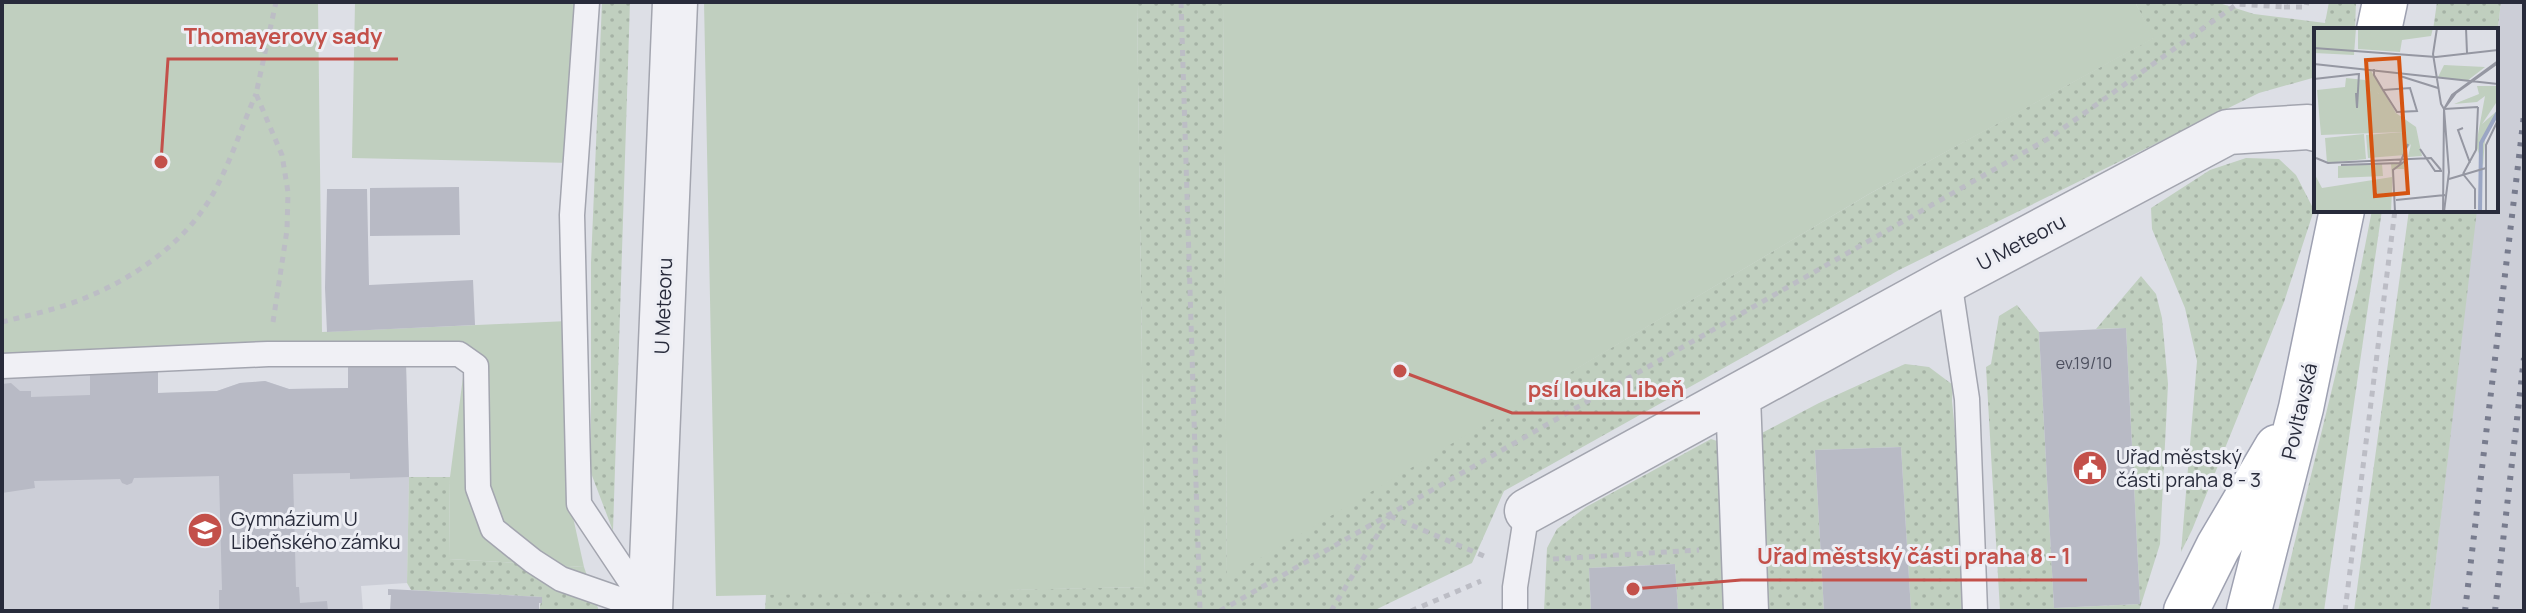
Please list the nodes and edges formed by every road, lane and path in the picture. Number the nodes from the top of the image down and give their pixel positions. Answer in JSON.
{"nodes":[{"id":1,"x":276,"y":2,"type":"edge"},
{"id":2,"x":587,"y":2,"type":"edge"},
{"id":3,"x":675,"y":2,"type":"edge"},
{"id":4,"x":1181,"y":2,"type":"edge"},
{"id":5,"x":2307,"y":2,"type":"edge"},
{"id":6,"x":2385,"y":2,"type":"edge"},
{"id":7,"x":2237,"y":3,"type":"edge"},
{"id":8,"x":2285,"y":4,"type":"edge"},
{"id":9,"x":2379,"y":28,"type":"edge"},
{"id":10,"x":256,"y":94,"type":"junction"},
{"id":11,"x":2314,"y":128,"type":"edge"},
{"id":12,"x":2342,"y":212,"type":"edge"},
{"id":13,"x":2395,"y":212,"type":"edge"},
{"id":14,"x":1949,"y":280,"type":"junction"},
{"id":15,"x":2,"y":322,"type":"edge"},
{"id":16,"x":268,"y":354,"type":"junction"},
{"id":17,"x":2,"y":366,"type":"edge"},
{"id":18,"x":1738,"y":396,"type":"junction"},
{"id":19,"x":2301,"y":408,"type":"junction"},
{"id":20,"x":1527,"y":511,"type":"joint"},
{"id":21,"x":1389,"y":516,"type":"junction"},
{"id":22,"x":1744,"y":548,"type":"junction"},
{"id":23,"x":1491,"y":559,"type":"dead end"},
{"id":24,"x":1519,"y":561,"type":"junction"},
{"id":25,"x":1485,"y":580,"type":"dead end"},
{"id":26,"x":651,"y":611,"type":"edge"},
{"id":27,"x":1200,"y":611,"type":"edge"},
{"id":28,"x":1220,"y":611,"type":"edge"},
{"id":29,"x":1331,"y":611,"type":"edge"},
{"id":30,"x":1411,"y":611,"type":"edge"},
{"id":31,"x":1515,"y":611,"type":"edge"},
{"id":32,"x":1746,"y":611,"type":"edge"},
{"id":33,"x":1975,"y":611,"type":"edge"},
{"id":34,"x":2186,"y":611,"type":"edge"},
{"id":35,"x":2249,"y":611,"type":"edge"},
{"id":36,"x":2345,"y":611,"type":"edge"}],
"edges":[{"from":1,"to":10,"type":"path"},
{"from":2,"to":26,"type":"lane"},
{"from":3,"to":26,"type":"street","name":"U Meteoru"},
{"from":4,"to":27,"type":"path"},
{"from":5,"to":8,"type":"path"},
{"from":6,"to":9,"type":"main road"},
{"from":7,"to":8,"type":"path"},
{"from":7,"to":21,"type":"path"},
{"from":10,"to":15,"type":"path"},
{"from":10,"to":16,"type":"path"},
{"from":11,"to":14,"type":"street","name":"U Meteoru"},
{"from":12,"to":19,"type":"main road","name":"Povltavská"},
{"from":13,"to":36,"type":"path"},
{"from":14,"to":18,"type":"street","name":"U Meteoru"},
{"from":14,"to":33,"type":"lane"},
{"from":16,"to":17,"type":"lane"},
{"from":16,"to":26,"type":"lane"},
{"from":18,"to":20,"type":"street","name":"U Meteoru"},
{"from":18,"to":22,"type":"street"},
{"from":19,"to":34,"type":"main road"},
{"from":19,"to":35,"type":"main road","name":"Povltavská"},
{"from":20,"to":24,"type":"lane"},
{"from":21,"to":23,"type":"path"},
{"from":21,"to":28,"type":"path"},
{"from":21,"to":29,"type":"path"},
{"from":22,"to":24,"type":"path"},
{"from":22,"to":32,"type":"street"},
{"from":24,"to":31,"type":"lane"},
{"from":25,"to":30,"type":"path"}]}
